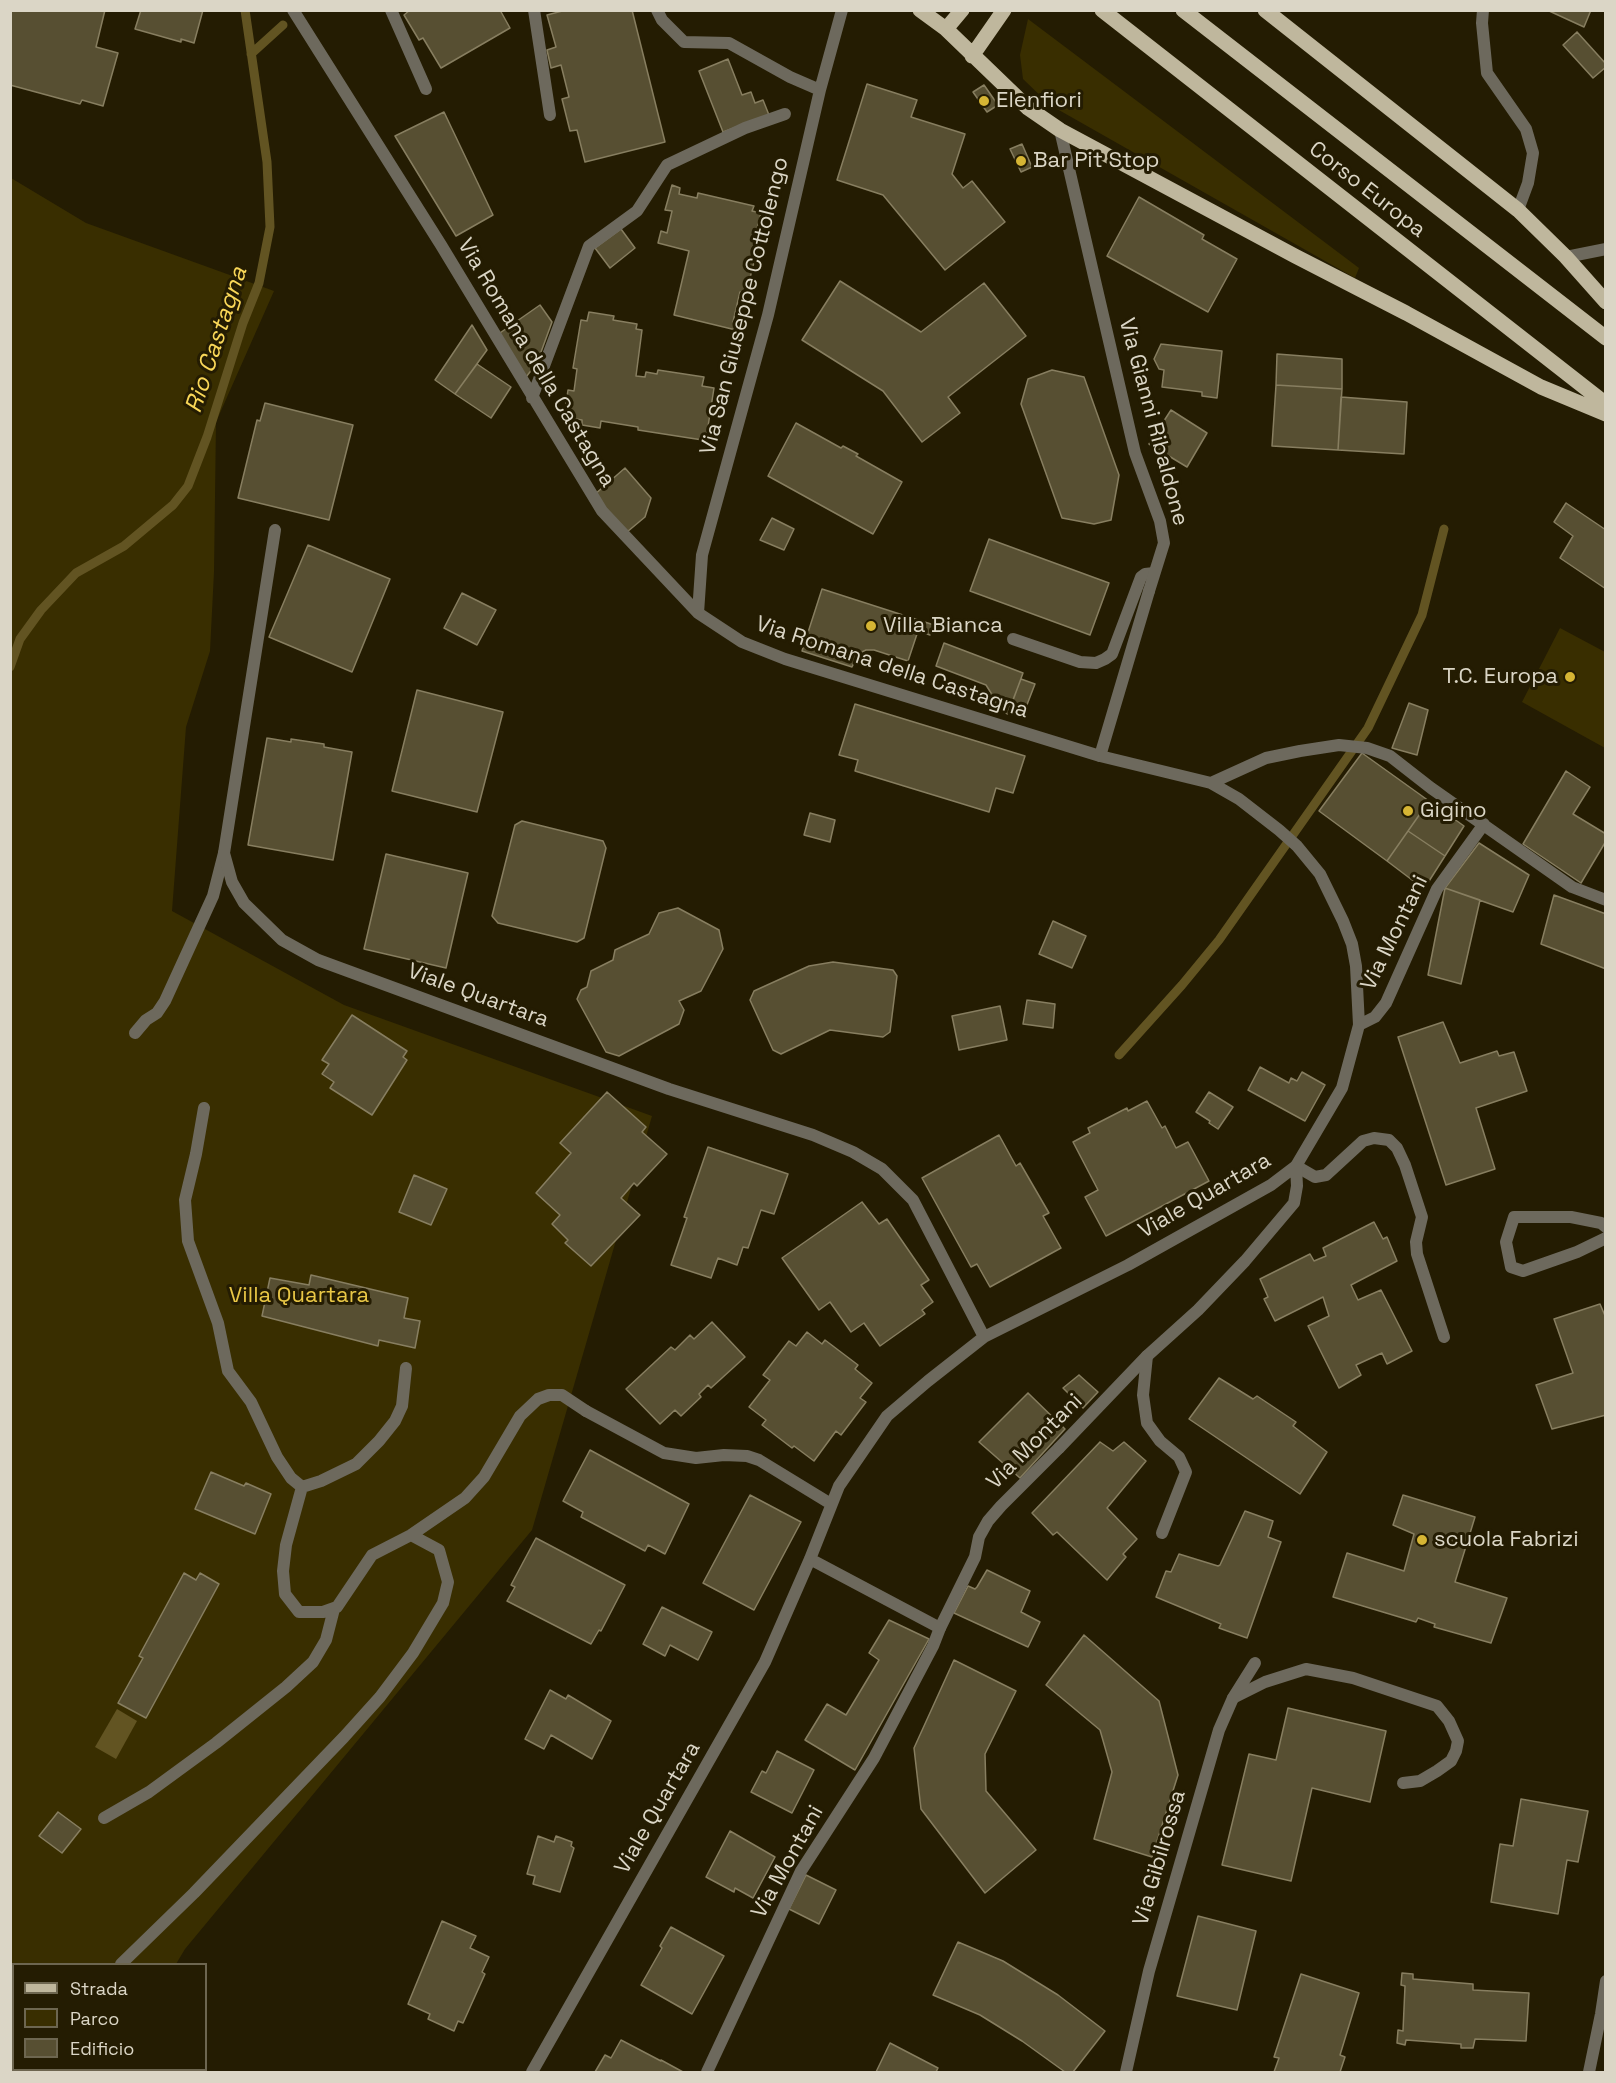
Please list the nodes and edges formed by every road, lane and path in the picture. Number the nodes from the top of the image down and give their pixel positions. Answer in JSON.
{"nodes":[{"id":1,"x":293,"y":10,"type":"edge"},
{"id":2,"x":391,"y":10,"type":"edge"},
{"id":3,"x":534,"y":10,"type":"edge"},
{"id":4,"x":657,"y":10,"type":"edge"},
{"id":5,"x":842,"y":10,"type":"edge"},
{"id":6,"x":920,"y":10,"type":"edge"},
{"id":7,"x":962,"y":10,"type":"edge"},
{"id":8,"x":1004,"y":10,"type":"edge"},
{"id":9,"x":1102,"y":10,"type":"edge"},
{"id":10,"x":1183,"y":10,"type":"edge"},
{"id":11,"x":1265,"y":10,"type":"edge"},
{"id":12,"x":1483,"y":10,"type":"edge"},
{"id":13,"x":946,"y":29,"type":"junction"},
{"id":14,"x":972,"y":56,"type":"junction"},
{"id":15,"x":426,"y":89,"type":"dead end"},
{"id":16,"x":820,"y":90,"type":"junction"},
{"id":17,"x":785,"y":114,"type":"dead end"},
{"id":18,"x":550,"y":115,"type":"dead end"},
{"id":19,"x":1060,"y":130,"type":"junction"},
{"id":20,"x":1518,"y":210,"type":"junction"},
{"id":21,"x":1605,"y":249,"type":"edge"},
{"id":22,"x":1566,"y":257,"type":"junction"},
{"id":23,"x":1605,"y":302,"type":"edge"},
{"id":24,"x":1605,"y":339,"type":"edge"},
{"id":25,"x":532,"y":398,"type":"junction"},
{"id":26,"x":1605,"y":404,"type":"edge"},
{"id":27,"x":1605,"y":414,"type":"edge"},
{"id":28,"x":275,"y":530,"type":"dead end"},
{"id":29,"x":1154,"y":573,"type":"junction"},
{"id":30,"x":698,"y":613,"type":"junction"},
{"id":31,"x":1013,"y":639,"type":"dead end"},
{"id":32,"x":1100,"y":756,"type":"junction"},
{"id":33,"x":1211,"y":783,"type":"junction"},
{"id":34,"x":1484,"y":824,"type":"junction"},
{"id":35,"x":224,"y":853,"type":"junction"},
{"id":36,"x":1605,"y":900,"type":"edge"},
{"id":37,"x":1359,"y":1025,"type":"junction"},
{"id":38,"x":135,"y":1033,"type":"dead end"},
{"id":39,"x":204,"y":1108,"type":"dead end"},
{"id":40,"x":1296,"y":1166,"type":"junction"},
{"id":41,"x":1605,"y":1227,"type":"edge"},
{"id":42,"x":1605,"y":1238,"type":"edge"},
{"id":43,"x":984,"y":1337,"type":"junction"},
{"id":44,"x":1444,"y":1337,"type":"dead end"},
{"id":45,"x":1147,"y":1356,"type":"junction"},
{"id":46,"x":406,"y":1368,"type":"dead end"},
{"id":47,"x":302,"y":1487,"type":"junction"},
{"id":48,"x":831,"y":1504,"type":"junction"},
{"id":49,"x":1162,"y":1533,"type":"dead end"},
{"id":50,"x":411,"y":1534,"type":"junction"},
{"id":51,"x":810,"y":1559,"type":"junction"},
{"id":52,"x":334,"y":1609,"type":"junction"},
{"id":53,"x":940,"y":1628,"type":"junction"},
{"id":54,"x":1255,"y":1663,"type":"dead end"},
{"id":55,"x":1233,"y":1698,"type":"junction"},
{"id":56,"x":1403,"y":1783,"type":"dead end"},
{"id":57,"x":104,"y":1818,"type":"dead end"},
{"id":58,"x":123,"y":1963,"type":"edge"},
{"id":59,"x":1605,"y":1982,"type":"edge"},
{"id":60,"x":532,"y":2073,"type":"edge"},
{"id":61,"x":706,"y":2073,"type":"edge"},
{"id":62,"x":1126,"y":2073,"type":"edge"},
{"id":63,"x":1589,"y":2073,"type":"edge"}],
"edges":[{"from":1,"to":25,"type":"street","name":"Via Romana della Castagna"},
{"from":2,"to":15,"type":"street"},
{"from":3,"to":18,"type":"street"},
{"from":4,"to":16,"type":"street"},
{"from":5,"to":16,"type":"street","name":"Via San Giuseppe Cottolengo"},
{"from":6,"to":13,"type":"main road"},
{"from":7,"to":13,"type":"main road"},
{"from":8,"to":14,"type":"main road"},
{"from":9,"to":26,"type":"main road","name":"Corso Europa"},
{"from":10,"to":24,"type":"main road","name":"Corso Europa"},
{"from":11,"to":20,"type":"main road"},
{"from":12,"to":20,"type":"street"},
{"from":13,"to":14,"type":"main road"},
{"from":14,"to":19,"type":"main road"},
{"from":16,"to":30,"type":"street","name":"Via San Giuseppe Cottolengo"},
{"from":17,"to":25,"type":"street"},
{"from":19,"to":27,"type":"main road"},
{"from":19,"to":29,"type":"street","name":"Via Gianni Ribaldone"},
{"from":20,"to":22,"type":"main road"},
{"from":21,"to":22,"type":"street"},
{"from":22,"to":23,"type":"main road"},
{"from":25,"to":30,"type":"street","name":"Via Romana della Castagna"},
{"from":28,"to":35,"type":"street","name":"Viale Quartara"},
{"from":29,"to":31,"type":"street"},
{"from":29,"to":32,"type":"street","name":"Via Gianni Ribaldone"},
{"from":30,"to":32,"type":"street","name":"Via Romana della Castagna"},
{"from":32,"to":33,"type":"street","name":"Via Romana della Castagna"},
{"from":33,"to":34,"type":"street"},
{"from":33,"to":37,"type":"street","name":"Viale Quartara"},
{"from":34,"to":36,"type":"street"},
{"from":34,"to":37,"type":"street","name":"Via Montani"},
{"from":35,"to":38,"type":"street"},
{"from":35,"to":43,"type":"street","name":"Viale Quartara"},
{"from":37,"to":40,"type":"street","name":"Viale Quartara"},
{"from":39,"to":47,"type":"street"},
{"from":40,"to":43,"type":"street","name":"Viale Quartara"},
{"from":40,"to":44,"type":"street"},
{"from":40,"to":45,"type":"street","name":"Via Montani"},
{"from":41,"to":42,"type":"street"},
{"from":43,"to":48,"type":"street","name":"Viale Quartara"},
{"from":45,"to":49,"type":"street"},
{"from":45,"to":53,"type":"street","name":"Via Montani"},
{"from":46,"to":47,"type":"street"},
{"from":47,"to":52,"type":"street"},
{"from":48,"to":50,"type":"street"},
{"from":48,"to":51,"type":"street","name":"Viale Quartara"},
{"from":50,"to":52,"type":"street"},
{"from":50,"to":58,"type":"street"},
{"from":51,"to":53,"type":"street"},
{"from":51,"to":60,"type":"street","name":"Viale Quartara"},
{"from":52,"to":57,"type":"street"},
{"from":53,"to":61,"type":"street","name":"Via Montani"},
{"from":54,"to":55,"type":"street","name":"Via Gibilrossa"},
{"from":55,"to":56,"type":"street"},
{"from":55,"to":62,"type":"street","name":"Via Gibilrossa"},
{"from":59,"to":63,"type":"street"}]}
